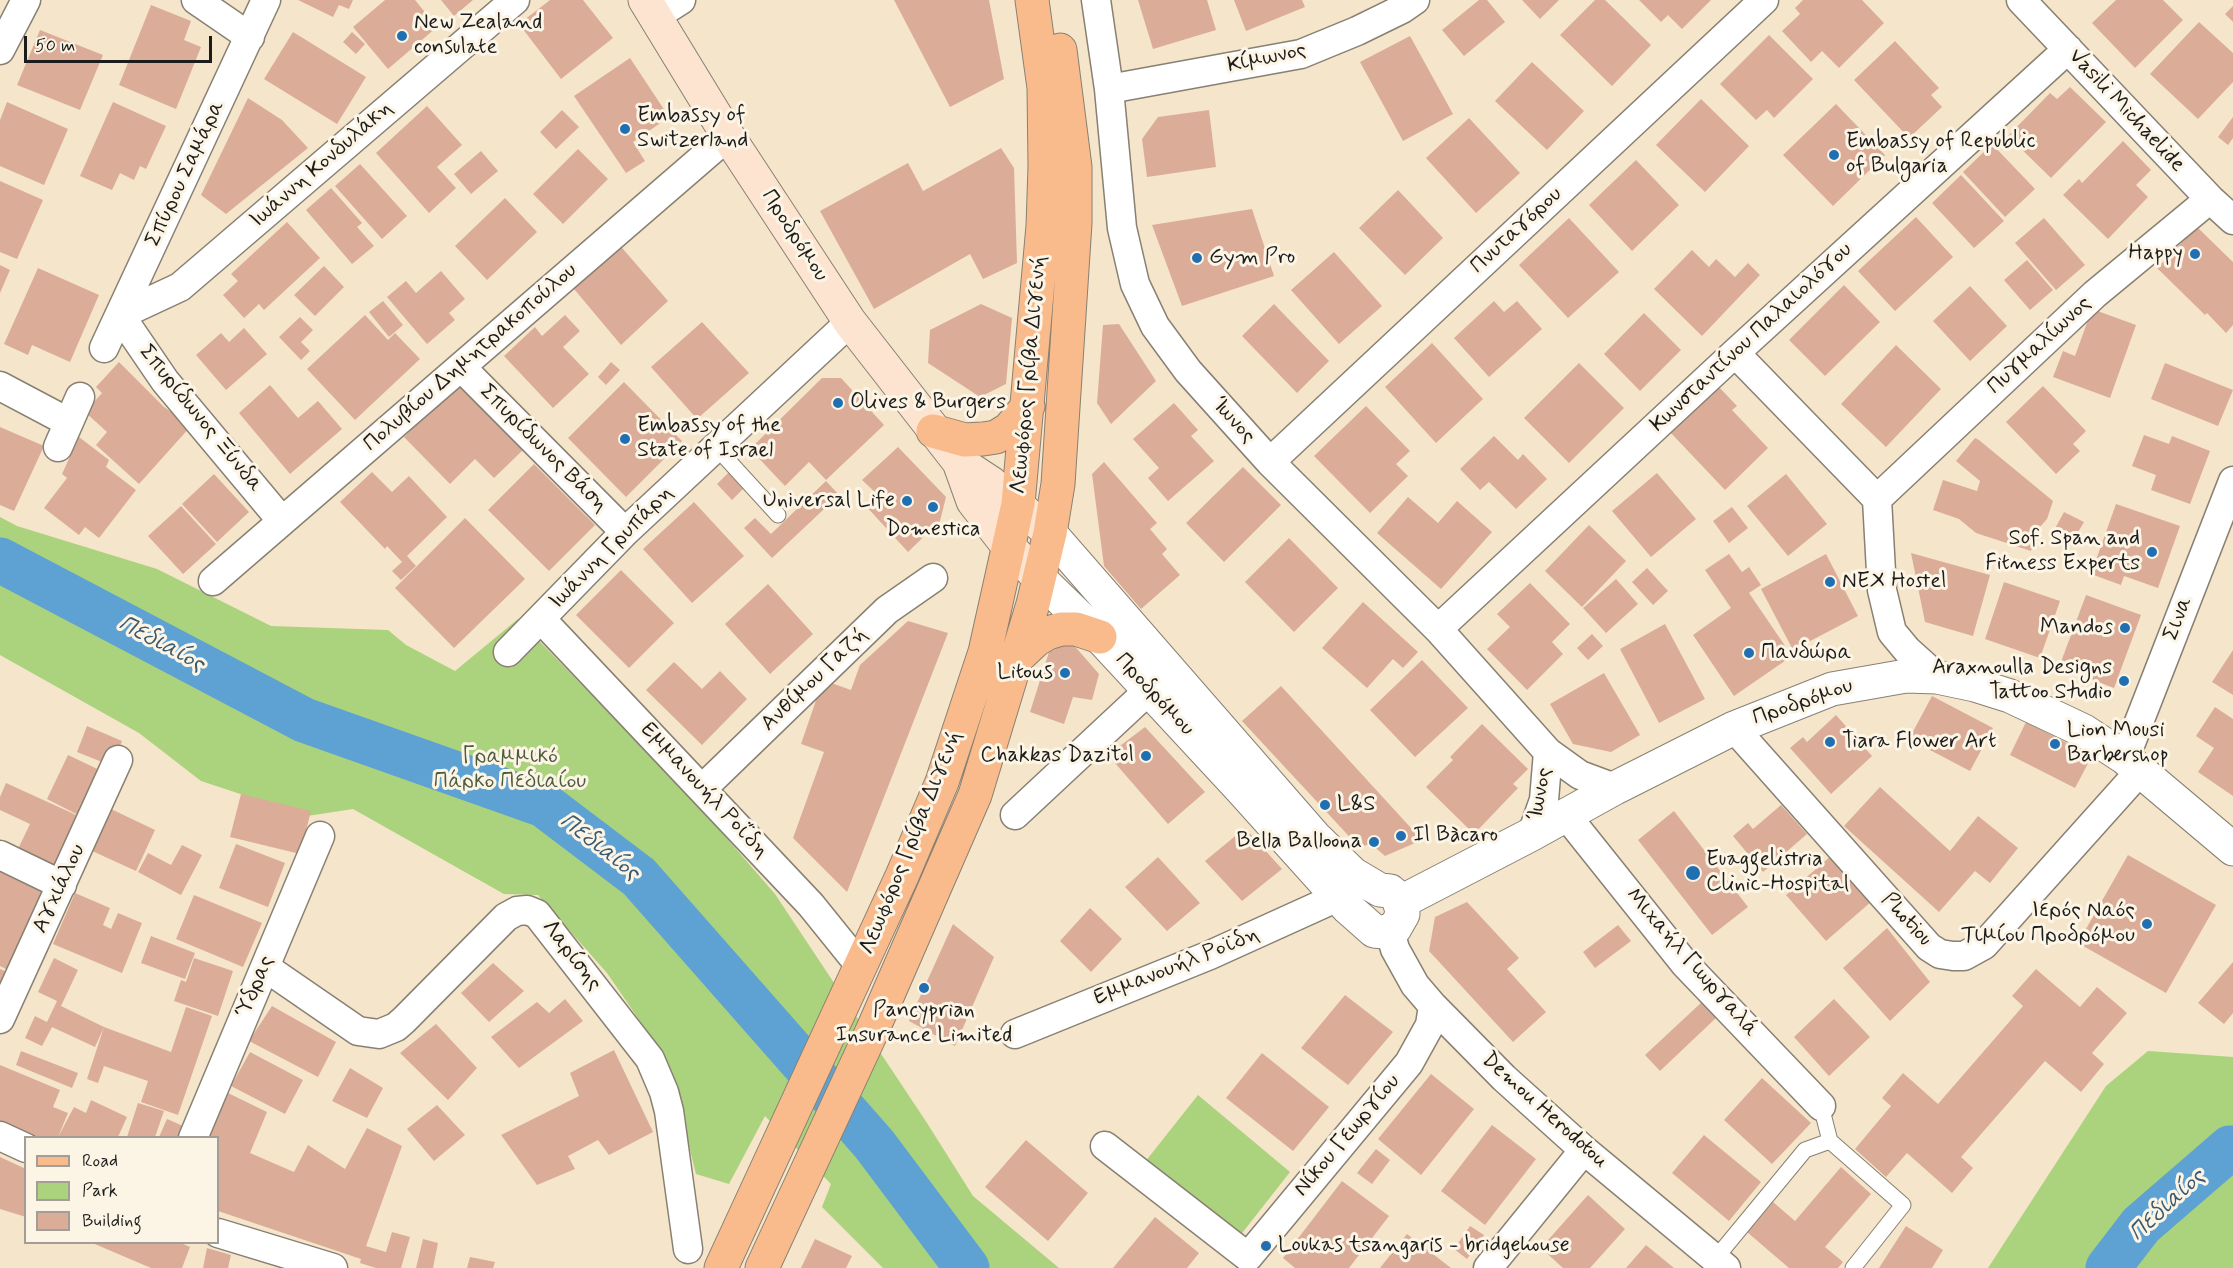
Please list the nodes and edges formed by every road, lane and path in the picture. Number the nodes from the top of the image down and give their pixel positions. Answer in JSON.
{"nodes":[{"id":1,"x":26,"y":0,"type":"edge"},
{"id":2,"x":196,"y":0,"type":"edge"},
{"id":3,"x":266,"y":0,"type":"edge"},
{"id":4,"x":515,"y":0,"type":"edge"},
{"id":5,"x":1032,"y":0,"type":"edge"},
{"id":6,"x":1052,"y":0,"type":"edge"},
{"id":7,"x":1096,"y":0,"type":"edge"},
{"id":8,"x":1415,"y":0,"type":"edge"},
{"id":9,"x":1764,"y":0,"type":"edge"},
{"id":10,"x":2021,"y":0,"type":"edge"},
{"id":11,"x":661,"y":5,"type":"edge"},
{"id":12,"x":250,"y":37,"type":"junction"},
{"id":13,"x":2068,"y":49,"type":"junction"},
{"id":14,"x":0,"y":50,"type":"edge"},
{"id":15,"x":1110,"y":89,"type":"junction"},
{"id":16,"x":728,"y":136,"type":"junction"},
{"id":17,"x":2210,"y":199,"type":"junction"},
{"id":18,"x":2233,"y":220,"type":"edge"},
{"id":19,"x":120,"y":315,"type":"junction"},
{"id":20,"x":850,"y":322,"type":"junction"},
{"id":21,"x":104,"y":348,"type":"dead end"},
{"id":22,"x":1735,"y":353,"type":"junction"},
{"id":23,"x":461,"y":366,"type":"junction"},
{"id":24,"x":0,"y":386,"type":"edge"},
{"id":25,"x":80,"y":397,"type":"dead end"},
{"id":26,"x":1028,"y":406,"type":"junction"},
{"id":27,"x":933,"y":432,"type":"junction"},
{"id":28,"x":715,"y":446,"type":"junction"},
{"id":29,"x":959,"y":462,"type":"junction"},
{"id":30,"x":1270,"y":462,"type":"junction"},
{"id":31,"x":2233,"y":481,"type":"edge"},
{"id":32,"x":1877,"y":499,"type":"junction"},
{"id":33,"x":1018,"y":504,"type":"junction"},
{"id":34,"x":778,"y":515,"type":"dead end"},
{"id":35,"x":282,"y":521,"type":"junction"},
{"id":36,"x":625,"y":532,"type":"junction"},
{"id":37,"x":1050,"y":533,"type":"junction"},
{"id":38,"x":1008,"y":546,"type":"junction"},
{"id":39,"x":933,"y":578,"type":"dead end"},
{"id":40,"x":1039,"y":578,"type":"junction"},
{"id":41,"x":213,"y":581,"type":"dead end"},
{"id":42,"x":541,"y":619,"type":"junction"},
{"id":43,"x":1438,"y":629,"type":"junction"},
{"id":44,"x":1100,"y":637,"type":"junction"},
{"id":45,"x":508,"y":652,"type":"dead end"},
{"id":46,"x":1019,"y":656,"type":"junction"},
{"id":47,"x":1936,"y":677,"type":"junction"},
{"id":48,"x":1149,"y":690,"type":"junction"},
{"id":49,"x":1734,"y":728,"type":"junction"},
{"id":50,"x":1548,"y":752,"type":"junction"},
{"id":51,"x":118,"y":760,"type":"dead end"},
{"id":52,"x":2132,"y":764,"type":"junction"},
{"id":53,"x":1615,"y":788,"type":"junction"},
{"id":54,"x":702,"y":789,"type":"junction"},
{"id":55,"x":1015,"y":814,"type":"dead end"},
{"id":56,"x":1566,"y":815,"type":"junction"},
{"id":57,"x":1532,"y":834,"type":"junction"},
{"id":58,"x":320,"y":836,"type":"dead end"},
{"id":59,"x":2233,"y":849,"type":"edge"},
{"id":60,"x":0,"y":855,"type":"edge"},
{"id":61,"x":62,"y":885,"type":"junction"},
{"id":62,"x":1338,"y":897,"type":"junction"},
{"id":63,"x":1383,"y":911,"type":"junction"},
{"id":64,"x":265,"y":967,"type":"junction"},
{"id":65,"x":861,"y":967,"type":"junction"},
{"id":66,"x":1433,"y":1006,"type":"junction"},
{"id":67,"x":0,"y":1019,"type":"edge"},
{"id":68,"x":1015,"y":1034,"type":"dead end"},
{"id":69,"x":1821,"y":1106,"type":"joint"},
{"id":70,"x":0,"y":1136,"type":"edge"},
{"id":71,"x":193,"y":1136,"type":"edge"},
{"id":72,"x":1830,"y":1142,"type":"junction"},
{"id":73,"x":1105,"y":1146,"type":"dead end"},
{"id":74,"x":24,"y":1147,"type":"edge"},
{"id":75,"x":1584,"y":1150,"type":"junction"},
{"id":76,"x":219,"y":1234,"type":"edge"},
{"id":77,"x":688,"y":1249,"type":"dead end"},
{"id":78,"x":266,"y":1258,"type":"edge"},
{"id":79,"x":1248,"y":1262,"type":"edge"},
{"id":80,"x":1721,"y":1263,"type":"edge"},
{"id":81,"x":333,"y":1268,"type":"edge"},
{"id":82,"x":721,"y":1268,"type":"edge"},
{"id":83,"x":762,"y":1268,"type":"edge"},
{"id":84,"x":1488,"y":1268,"type":"edge"},
{"id":85,"x":1853,"y":1268,"type":"edge"}],
"edges":[{"from":1,"to":14,"type":"street"},
{"from":2,"to":12,"type":"street"},
{"from":3,"to":12,"type":"street","name":"Σπύρου Σαμάρα"},
{"from":4,"to":19,"type":"street","name":"Ιωάννη Κονδυλάκη"},
{"from":5,"to":26,"type":"main road","name":"Λεωφόρος Γρίβα Διγενή"},
{"from":6,"to":37,"type":"main road","name":"Λεωφόρος Γρίβα Διγενή"},
{"from":7,"to":15,"type":"street","name":"Ίωνος"},
{"from":8,"to":15,"type":"street","name":"Κίμωνος"},
{"from":9,"to":30,"type":"street","name":"Πνυταγόρου"},
{"from":10,"to":13,"type":"street","name":"Vasili Michaelide"},
{"from":11,"to":16,"type":"main road","name":"Προδρόμου"},
{"from":12,"to":19,"type":"street","name":"Σπύρου Σαμάρα"},
{"from":13,"to":17,"type":"street","name":"Vasili Michaelide"},
{"from":13,"to":22,"type":"street","name":"Κωνσταντίνου Παλαιολόγου"},
{"from":15,"to":30,"type":"street","name":"Ίωνος"},
{"from":16,"to":20,"type":"main road","name":"Προδρόμου"},
{"from":16,"to":23,"type":"street","name":"Πολυβίου Δημητρακοπούλου"},
{"from":17,"to":18,"type":"street","name":"Vasili Michaelide"},
{"from":17,"to":32,"type":"street","name":"Πυγμαλίωνος"},
{"from":19,"to":21,"type":"street","name":"Σπύρου Σαμάρα"},
{"from":19,"to":35,"type":"street","name":"Σπυρίδωνος Ξύνδα"},
{"from":20,"to":27,"type":"main road","name":"Προδρόμου"},
{"from":20,"to":28,"type":"street","name":"Ιωάννη Γρυπάρη"},
{"from":22,"to":32,"type":"street"},
{"from":22,"to":43,"type":"street","name":"Κωνσταντίνου Παλαιολόγου"},
{"from":23,"to":35,"type":"street","name":"Πολυβίου Δημητρακοπούλου"},
{"from":23,"to":36,"type":"street","name":"Σπυρίδωνος Βάση"},
{"from":24,"to":25,"type":"street"},
{"from":26,"to":27,"type":"main road"},
{"from":26,"to":33,"type":"main road","name":"Λεωφόρος Γρίβα Διγενή"},
{"from":27,"to":29,"type":"main road","name":"Προδρόμου"},
{"from":28,"to":34,"type":"lane"},
{"from":28,"to":36,"type":"street","name":"Ιωάννη Γρυπάρη"},
{"from":29,"to":33,"type":"main road","name":"Προδρόμου"},
{"from":29,"to":38,"type":"main road","name":"Προδρόμου"},
{"from":30,"to":43,"type":"street","name":"Ίωνος"},
{"from":31,"to":52,"type":"street","name":"Σινα"},
{"from":32,"to":47,"type":"street"},
{"from":33,"to":37,"type":"main road","name":"Προδρόμου"},
{"from":33,"to":38,"type":"main road","name":"Λεωφόρος Γρίβα Διγενή"},
{"from":35,"to":41,"type":"street","name":"Πολυβίου Δημητρακοπούλου"},
{"from":36,"to":42,"type":"street","name":"Ιωάννη Γρυπάρη"},
{"from":37,"to":40,"type":"main road","name":"Λεωφόρος Γρίβα Διγενή"},
{"from":37,"to":63,"type":"street","name":"Προδρόμου"},
{"from":38,"to":40,"type":"main road","name":"Προδρόμου"},
{"from":38,"to":65,"type":"main road","name":"Λεωφόρος Γρίβα Διγενή"},
{"from":39,"to":54,"type":"street","name":"Ανθίμου Γαζή"},
{"from":40,"to":44,"type":"street","name":"Προδρόμου"},
{"from":40,"to":46,"type":"main road","name":"Λεωφόρος Γρίβα Διγενή"},
{"from":42,"to":45,"type":"street","name":"Ιωάννη Γρυπάρη"},
{"from":42,"to":54,"type":"street","name":"Εμμανουήλ Ροΐδη"},
{"from":43,"to":50,"type":"street","name":"Ίωνος"},
{"from":44,"to":46,"type":"main road"},
{"from":44,"to":48,"type":"street","name":"Προδρόμου"},
{"from":46,"to":83,"type":"main road","name":"Λεωφόρος Γρίβα Διγενή"},
{"from":47,"to":49,"type":"street","name":"Προδρόμου"},
{"from":47,"to":52,"type":"street","name":"Προδρόμου"},
{"from":48,"to":55,"type":"street"},
{"from":48,"to":62,"type":"street","name":"Προδρόμου"},
{"from":49,"to":52,"type":"street","name":"Photiou"},
{"from":49,"to":53,"type":"street","name":"Προδρόμου"},
{"from":50,"to":53,"type":"street","name":"Ίωνος"},
{"from":50,"to":57,"type":"street","name":"Ίωνος"},
{"from":51,"to":61,"type":"street","name":"Αγχιάλου"},
{"from":52,"to":59,"type":"street","name":"Προδρόμου"},
{"from":53,"to":56,"type":"street","name":"Προδρόμου"},
{"from":54,"to":65,"type":"street","name":"Εμμανουήλ Ροΐδη"},
{"from":56,"to":57,"type":"street","name":"Προδρόμου"},
{"from":56,"to":69,"type":"street","name":"Μιχαήλ Γιωργαλά"},
{"from":57,"to":63,"type":"street","name":"Προδρόμου"},
{"from":58,"to":64,"type":"street","name":"Ύδρας"},
{"from":60,"to":61,"type":"street"},
{"from":61,"to":67,"type":"street","name":"Αγχιάλου"},
{"from":62,"to":63,"type":"street","name":"Προδρόμου"},
{"from":62,"to":68,"type":"street","name":"Εμμανουήλ Ροϊδη"},
{"from":63,"to":66,"type":"street","name":"Demou Herodotou"},
{"from":64,"to":71,"type":"street","name":"Ύδρας"},
{"from":64,"to":77,"type":"street","name":"Λαρίσης"},
{"from":65,"to":82,"type":"main road","name":"Λεωφόρος Γρίβα Διγενή"},
{"from":66,"to":75,"type":"street","name":"Demou Herodotou"},
{"from":66,"to":79,"type":"street","name":"Νίκου Γεωργίου"},
{"from":69,"to":72,"type":"lane"},
{"from":70,"to":74,"type":"street"},
{"from":72,"to":80,"type":"lane"},
{"from":72,"to":85,"type":"lane"},
{"from":73,"to":79,"type":"street"},
{"from":75,"to":80,"type":"street","name":"Demou Herodotou"},
{"from":75,"to":84,"type":"street"},
{"from":76,"to":78,"type":"street"},
{"from":78,"to":81,"type":"street"}]}
